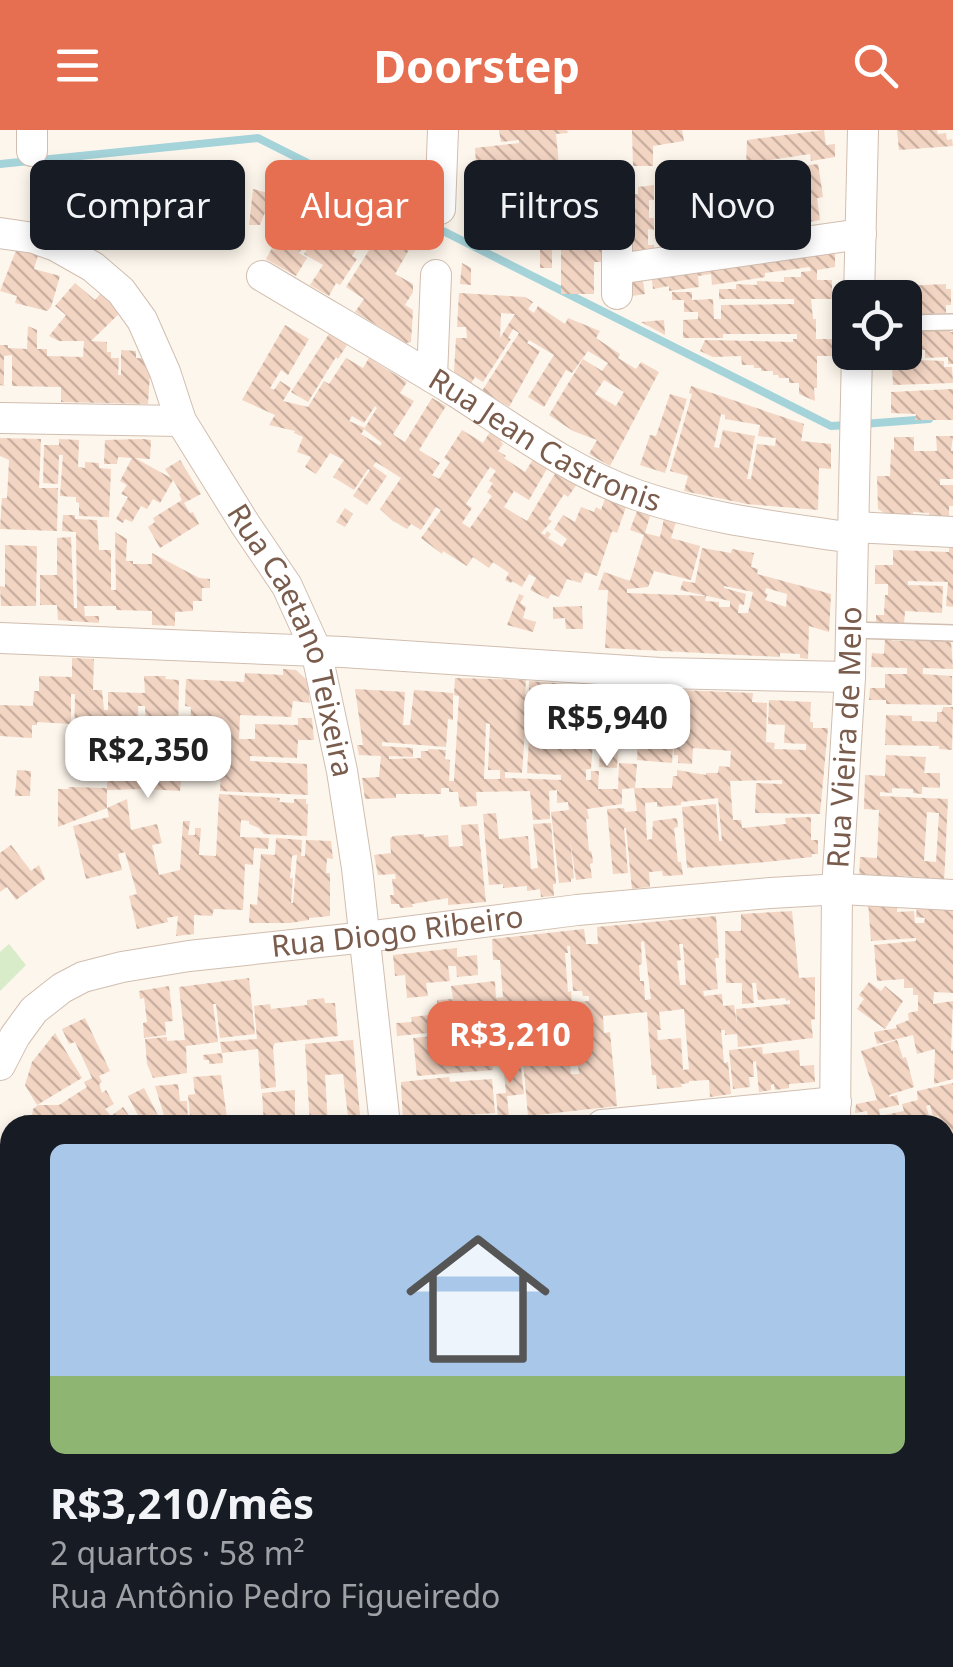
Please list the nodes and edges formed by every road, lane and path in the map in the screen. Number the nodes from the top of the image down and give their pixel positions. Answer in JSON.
{"nodes":[{"id":1,"x":443,"y":130,"type":"edge"},
{"id":2,"x":863,"y":130,"type":"edge"},
{"id":3,"x":442,"y":160,"type":"edge"},
{"id":4,"x":0,"y":234,"type":"edge"},
{"id":5,"x":862,"y":234,"type":"junction"},
{"id":6,"x":617,"y":250,"type":"edge"},
{"id":7,"x":436,"y":275,"type":"dead end"},
{"id":8,"x":262,"y":276,"type":"dead end"},
{"id":9,"x":860,"y":280,"type":"edge"},
{"id":10,"x":953,"y":322,"type":"edge"},
{"id":11,"x":922,"y":323,"type":"edge"},
{"id":12,"x":857,"y":370,"type":"edge"},
{"id":13,"x":432,"y":377,"type":"junction"},
{"id":14,"x":0,"y":418,"type":"edge"},
{"id":15,"x":181,"y":421,"type":"junction"},
{"id":16,"x":953,"y":532,"type":"edge"},
{"id":17,"x":853,"y":533,"type":"junction"},
{"id":18,"x":851,"y":630,"type":"junction"},
{"id":19,"x":953,"y":634,"type":"edge"},
{"id":20,"x":0,"y":638,"type":"edge"},
{"id":21,"x":316,"y":650,"type":"junction"},
{"id":22,"x":850,"y":677,"type":"junction"},
{"id":23,"x":837,"y":890,"type":"junction"},
{"id":24,"x":953,"y":895,"type":"edge"},
{"id":25,"x":366,"y":938,"type":"junction"},
{"id":26,"x":0,"y":1065,"type":"edge"},
{"id":27,"x":835,"y":1114,"type":"edge"},
{"id":28,"x":384,"y":1115,"type":"edge"}],
"edges":[{"from":1,"to":3,"type":"street"},
{"from":2,"to":5,"type":"street"},
{"from":4,"to":15,"type":"street","name":"Rua Caetano Teixeira"},
{"from":5,"to":6,"type":"street"},
{"from":5,"to":9,"type":"street"},
{"from":7,"to":13,"type":"street"},
{"from":8,"to":13,"type":"street","name":"Rua Jean Castronis"},
{"from":10,"to":11,"type":"lane"},
{"from":12,"to":17,"type":"street","name":"Rua Vieira de Melo"},
{"from":13,"to":17,"type":"street","name":"Rua Jean Castronis"},
{"from":14,"to":15,"type":"street"},
{"from":15,"to":21,"type":"street","name":"Rua Caetano Teixeira"},
{"from":16,"to":17,"type":"street","name":"Rua Jean Castronis"},
{"from":17,"to":18,"type":"street","name":"Rua Vieira de Melo"},
{"from":18,"to":19,"type":"lane"},
{"from":18,"to":22,"type":"street","name":"Rua Vieira de Melo"},
{"from":20,"to":21,"type":"street"},
{"from":21,"to":22,"type":"street"},
{"from":21,"to":25,"type":"street","name":"Rua Caetano Teixeira"},
{"from":22,"to":23,"type":"street","name":"Rua Vieira de Melo"},
{"from":23,"to":24,"type":"street","name":"Rua Diogo Ribeiro"},
{"from":23,"to":25,"type":"street","name":"Rua Diogo Ribeiro"},
{"from":23,"to":27,"type":"street","name":"Rua Vieira de Melo"},
{"from":25,"to":26,"type":"street","name":"Rua Diogo Ribeiro"},
{"from":25,"to":28,"type":"street","name":"Rua Caetano Teixeira"}]}
